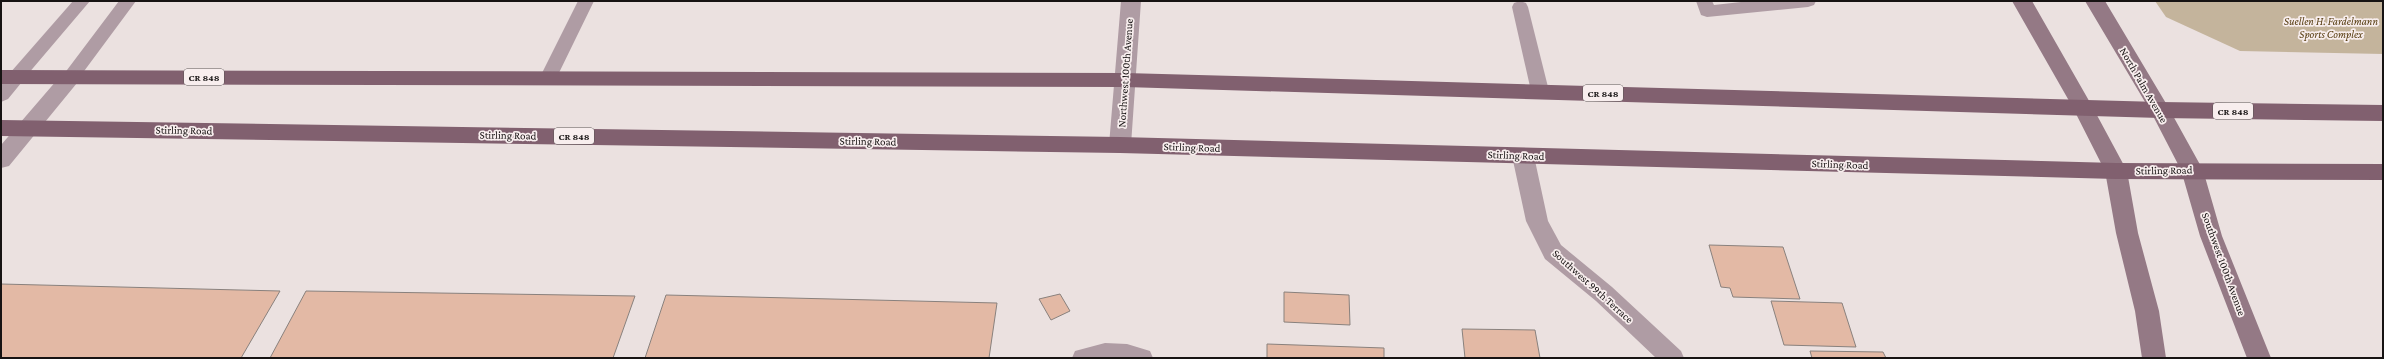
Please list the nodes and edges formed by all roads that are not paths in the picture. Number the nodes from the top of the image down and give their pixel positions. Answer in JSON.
{"nodes":[{"id":1,"x":82,"y":1,"type":"edge"},
{"id":2,"x":128,"y":1,"type":"edge"},
{"id":3,"x":586,"y":1,"type":"edge"},
{"id":4,"x":1131,"y":1,"type":"edge"},
{"id":5,"x":1704,"y":1,"type":"edge"},
{"id":6,"x":1808,"y":1,"type":"edge"},
{"id":7,"x":2022,"y":1,"type":"edge"},
{"id":8,"x":2095,"y":1,"type":"edge"},
{"id":9,"x":1520,"y":7,"type":"dead end"},
{"id":10,"x":8,"y":77,"type":"edge"},
{"id":11,"x":549,"y":77,"type":"junction"},
{"id":12,"x":70,"y":78,"type":"junction"},
{"id":13,"x":1125,"y":80,"type":"junction"},
{"id":14,"x":1540,"y":91,"type":"junction"},
{"id":15,"x":1,"y":94,"type":"edge"},
{"id":16,"x":2082,"y":106,"type":"junction"},
{"id":17,"x":2160,"y":110,"type":"junction"},
{"id":18,"x":2383,"y":113,"type":"edge"},
{"id":19,"x":1,"y":128,"type":"edge"},
{"id":20,"x":28,"y":128,"type":"junction"},
{"id":21,"x":1120,"y":145,"type":"junction"},
{"id":22,"x":1523,"y":156,"type":"junction"},
{"id":23,"x":1,"y":160,"type":"edge"},
{"id":24,"x":2192,"y":170,"type":"junction"},
{"id":25,"x":2116,"y":171,"type":"junction"},
{"id":26,"x":2383,"y":172,"type":"edge"},
{"id":27,"x":1084,"y":358,"type":"edge"},
{"id":28,"x":1141,"y":358,"type":"edge"},
{"id":29,"x":1672,"y":358,"type":"edge"},
{"id":30,"x":2154,"y":358,"type":"edge"},
{"id":31,"x":2259,"y":358,"type":"edge"}],
"edges":[{"from":1,"to":10,"type":"lane"},
{"from":2,"to":12,"type":"lane"},
{"from":3,"to":11,"type":"lane"},
{"from":4,"to":13,"type":"street","name":"Northwest 100th Avenue"},
{"from":5,"to":6,"type":"lane"},
{"from":7,"to":16,"type":"main road"},
{"from":8,"to":17,"type":"main road","name":"North Palm Avenue"},
{"from":9,"to":14,"type":"lane"},
{"from":10,"to":12,"type":"main road","number":"CR 848"},
{"from":10,"to":15,"type":"street"},
{"from":11,"to":12,"type":"main road","number":"CR 848"},
{"from":11,"to":13,"type":"main road","number":"CR 848"},
{"from":12,"to":20,"type":"street"},
{"from":13,"to":14,"type":"main road","number":"CR 848"},
{"from":13,"to":21,"type":"street","name":"Northwest 100th Avenue"},
{"from":14,"to":16,"type":"main road","number":"CR 848"},
{"from":16,"to":17,"type":"main road","number":"CR 848"},
{"from":16,"to":25,"type":"main road"},
{"from":17,"to":18,"type":"main road","number":"CR 848"},
{"from":17,"to":24,"type":"main road","name":"North Palm Avenue"},
{"from":19,"to":20,"type":"main road","name":"Stirling Road","number":"CR 848"},
{"from":20,"to":21,"type":"main road","name":"Stirling Road","number":"CR 848"},
{"from":20,"to":23,"type":"street"},
{"from":21,"to":22,"type":"main road","name":"Stirling Road","number":"CR 848"},
{"from":22,"to":25,"type":"main road","name":"Stirling Road","number":"CR 848"},
{"from":22,"to":29,"type":"street","name":"Southwest 99th Terrace"},
{"from":24,"to":25,"type":"main road","name":"Stirling Road","number":"CR 848"},
{"from":24,"to":26,"type":"main road","name":"Stirling Road","number":"CR 848"},
{"from":24,"to":31,"type":"main road","name":"Southwest 100th Avenue"},
{"from":25,"to":30,"type":"main road"},
{"from":27,"to":28,"type":"street"}]}
